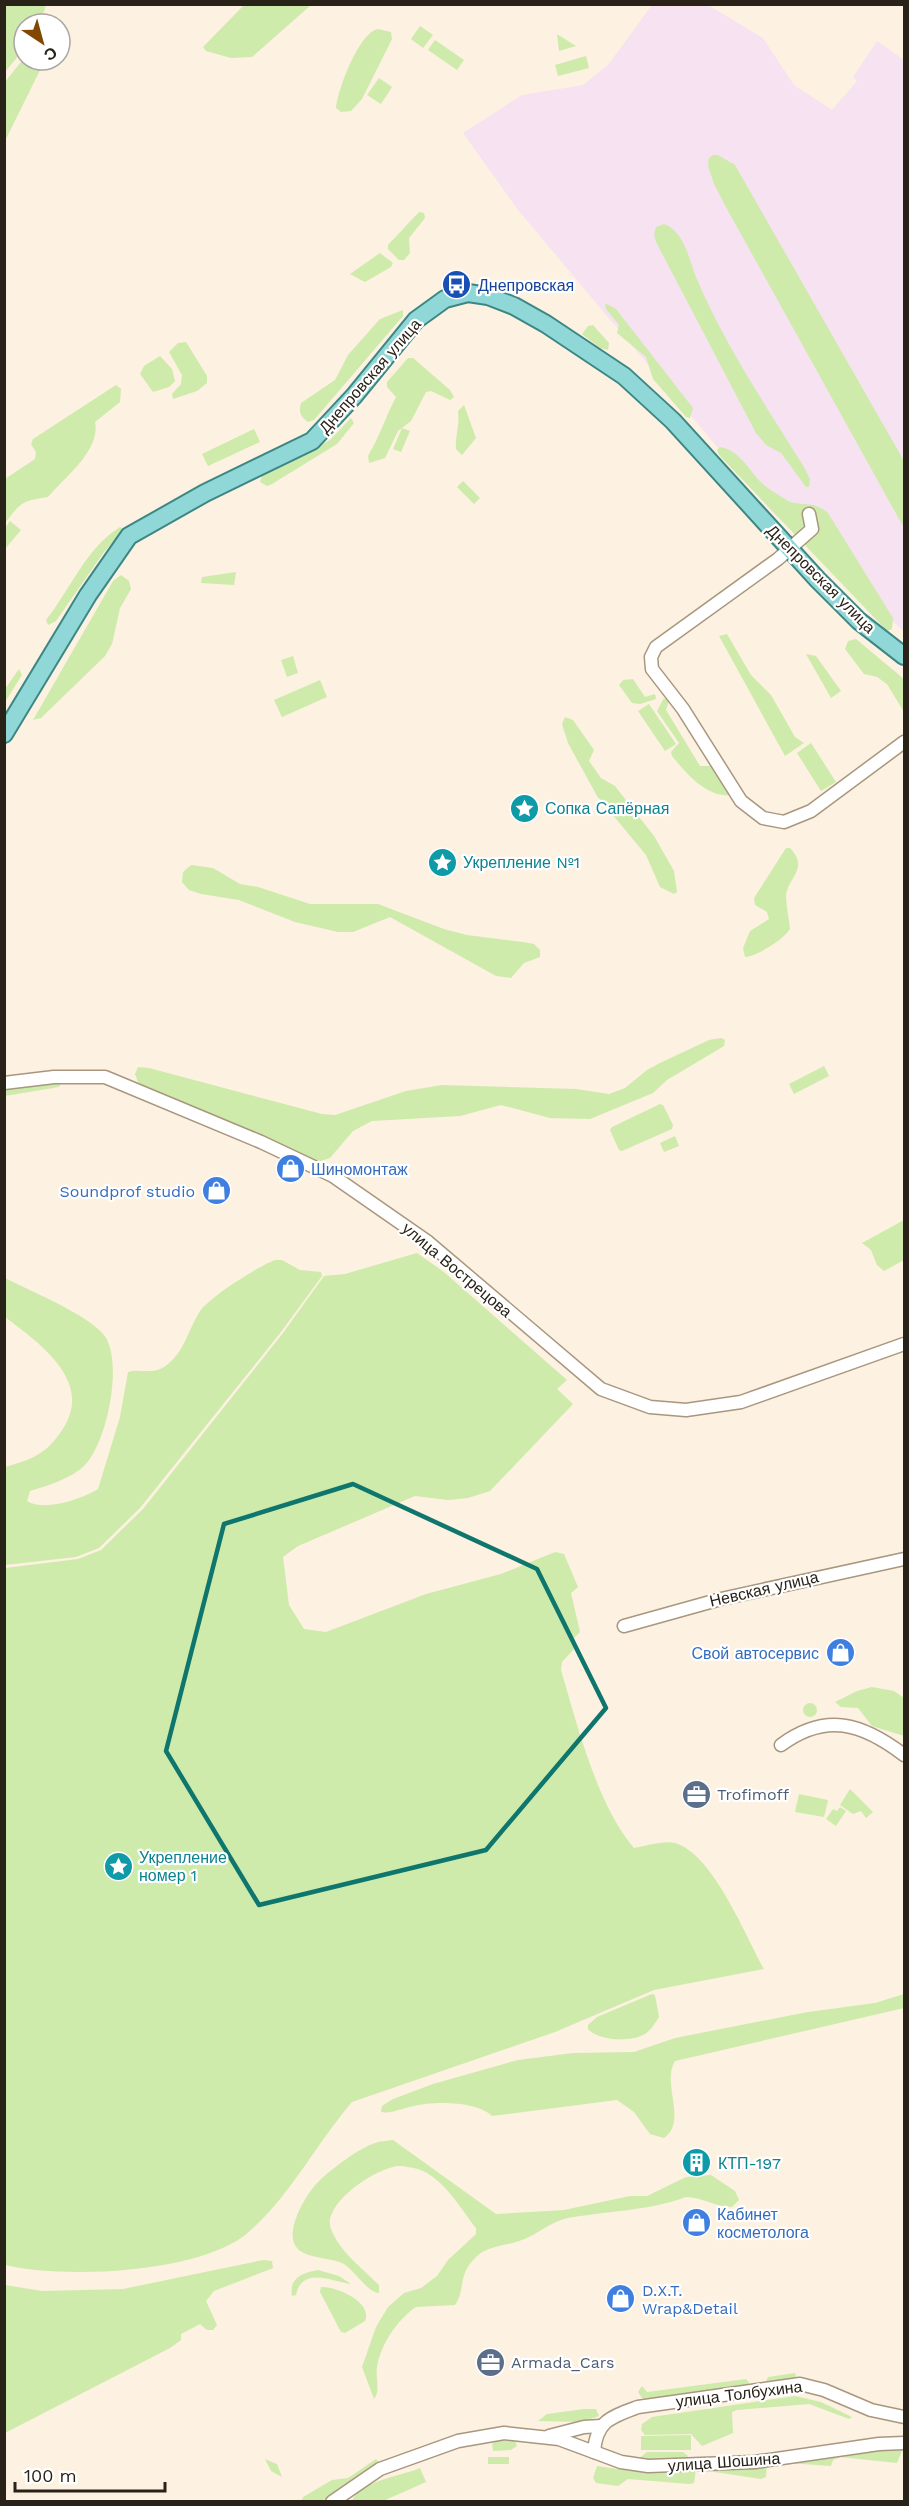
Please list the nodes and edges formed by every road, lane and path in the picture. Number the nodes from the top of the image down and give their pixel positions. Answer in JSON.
{"nodes":[{"id":1,"x":809,"y":514,"type":"dead end"},
{"id":2,"x":789,"y":550,"type":"junction"},
{"id":3,"x":904,"y":656,"type":"edge"},
{"id":4,"x":4,"y":734,"type":"edge"},
{"id":5,"x":904,"y":742,"type":"edge"},
{"id":6,"x":4,"y":1083,"type":"edge"},
{"id":7,"x":903,"y":1349,"type":"edge"},
{"id":8,"x":904,"y":1559,"type":"edge"},
{"id":9,"x":624,"y":1626,"type":"dead end"},
{"id":10,"x":781,"y":1745,"type":"dead end"},
{"id":11,"x":904,"y":1755,"type":"edge"},
{"id":12,"x":904,"y":2417,"type":"edge"},
{"id":13,"x":600,"y":2426,"type":"junction"},
{"id":14,"x":548,"y":2437,"type":"junction"},
{"id":15,"x":904,"y":2443,"type":"edge"},
{"id":16,"x":594,"y":2452,"type":"junction"},
{"id":17,"x":332,"y":2502,"type":"edge"}],
"edges":[{"from":1,"to":2,"type":"street"},
{"from":2,"to":3,"type":"main road","name":"Днепровская улица"},
{"from":2,"to":4,"type":"main road","name":"Днепровская улица"},
{"from":2,"to":5,"type":"street"},
{"from":6,"to":7,"type":"street","name":"улица Вострецова"},
{"from":8,"to":9,"type":"street","name":"Невская улица"},
{"from":10,"to":11,"type":"street"},
{"from":12,"to":13,"type":"street","name":"улица Толбухина"},
{"from":13,"to":14,"type":"street","name":"улица Шошина"},
{"from":13,"to":16,"type":"street"},
{"from":14,"to":16,"type":"street","name":"улица Шошина"},
{"from":14,"to":17,"type":"street","name":"улица Шошина"},
{"from":15,"to":16,"type":"street","name":"улица Шошина"}]}
